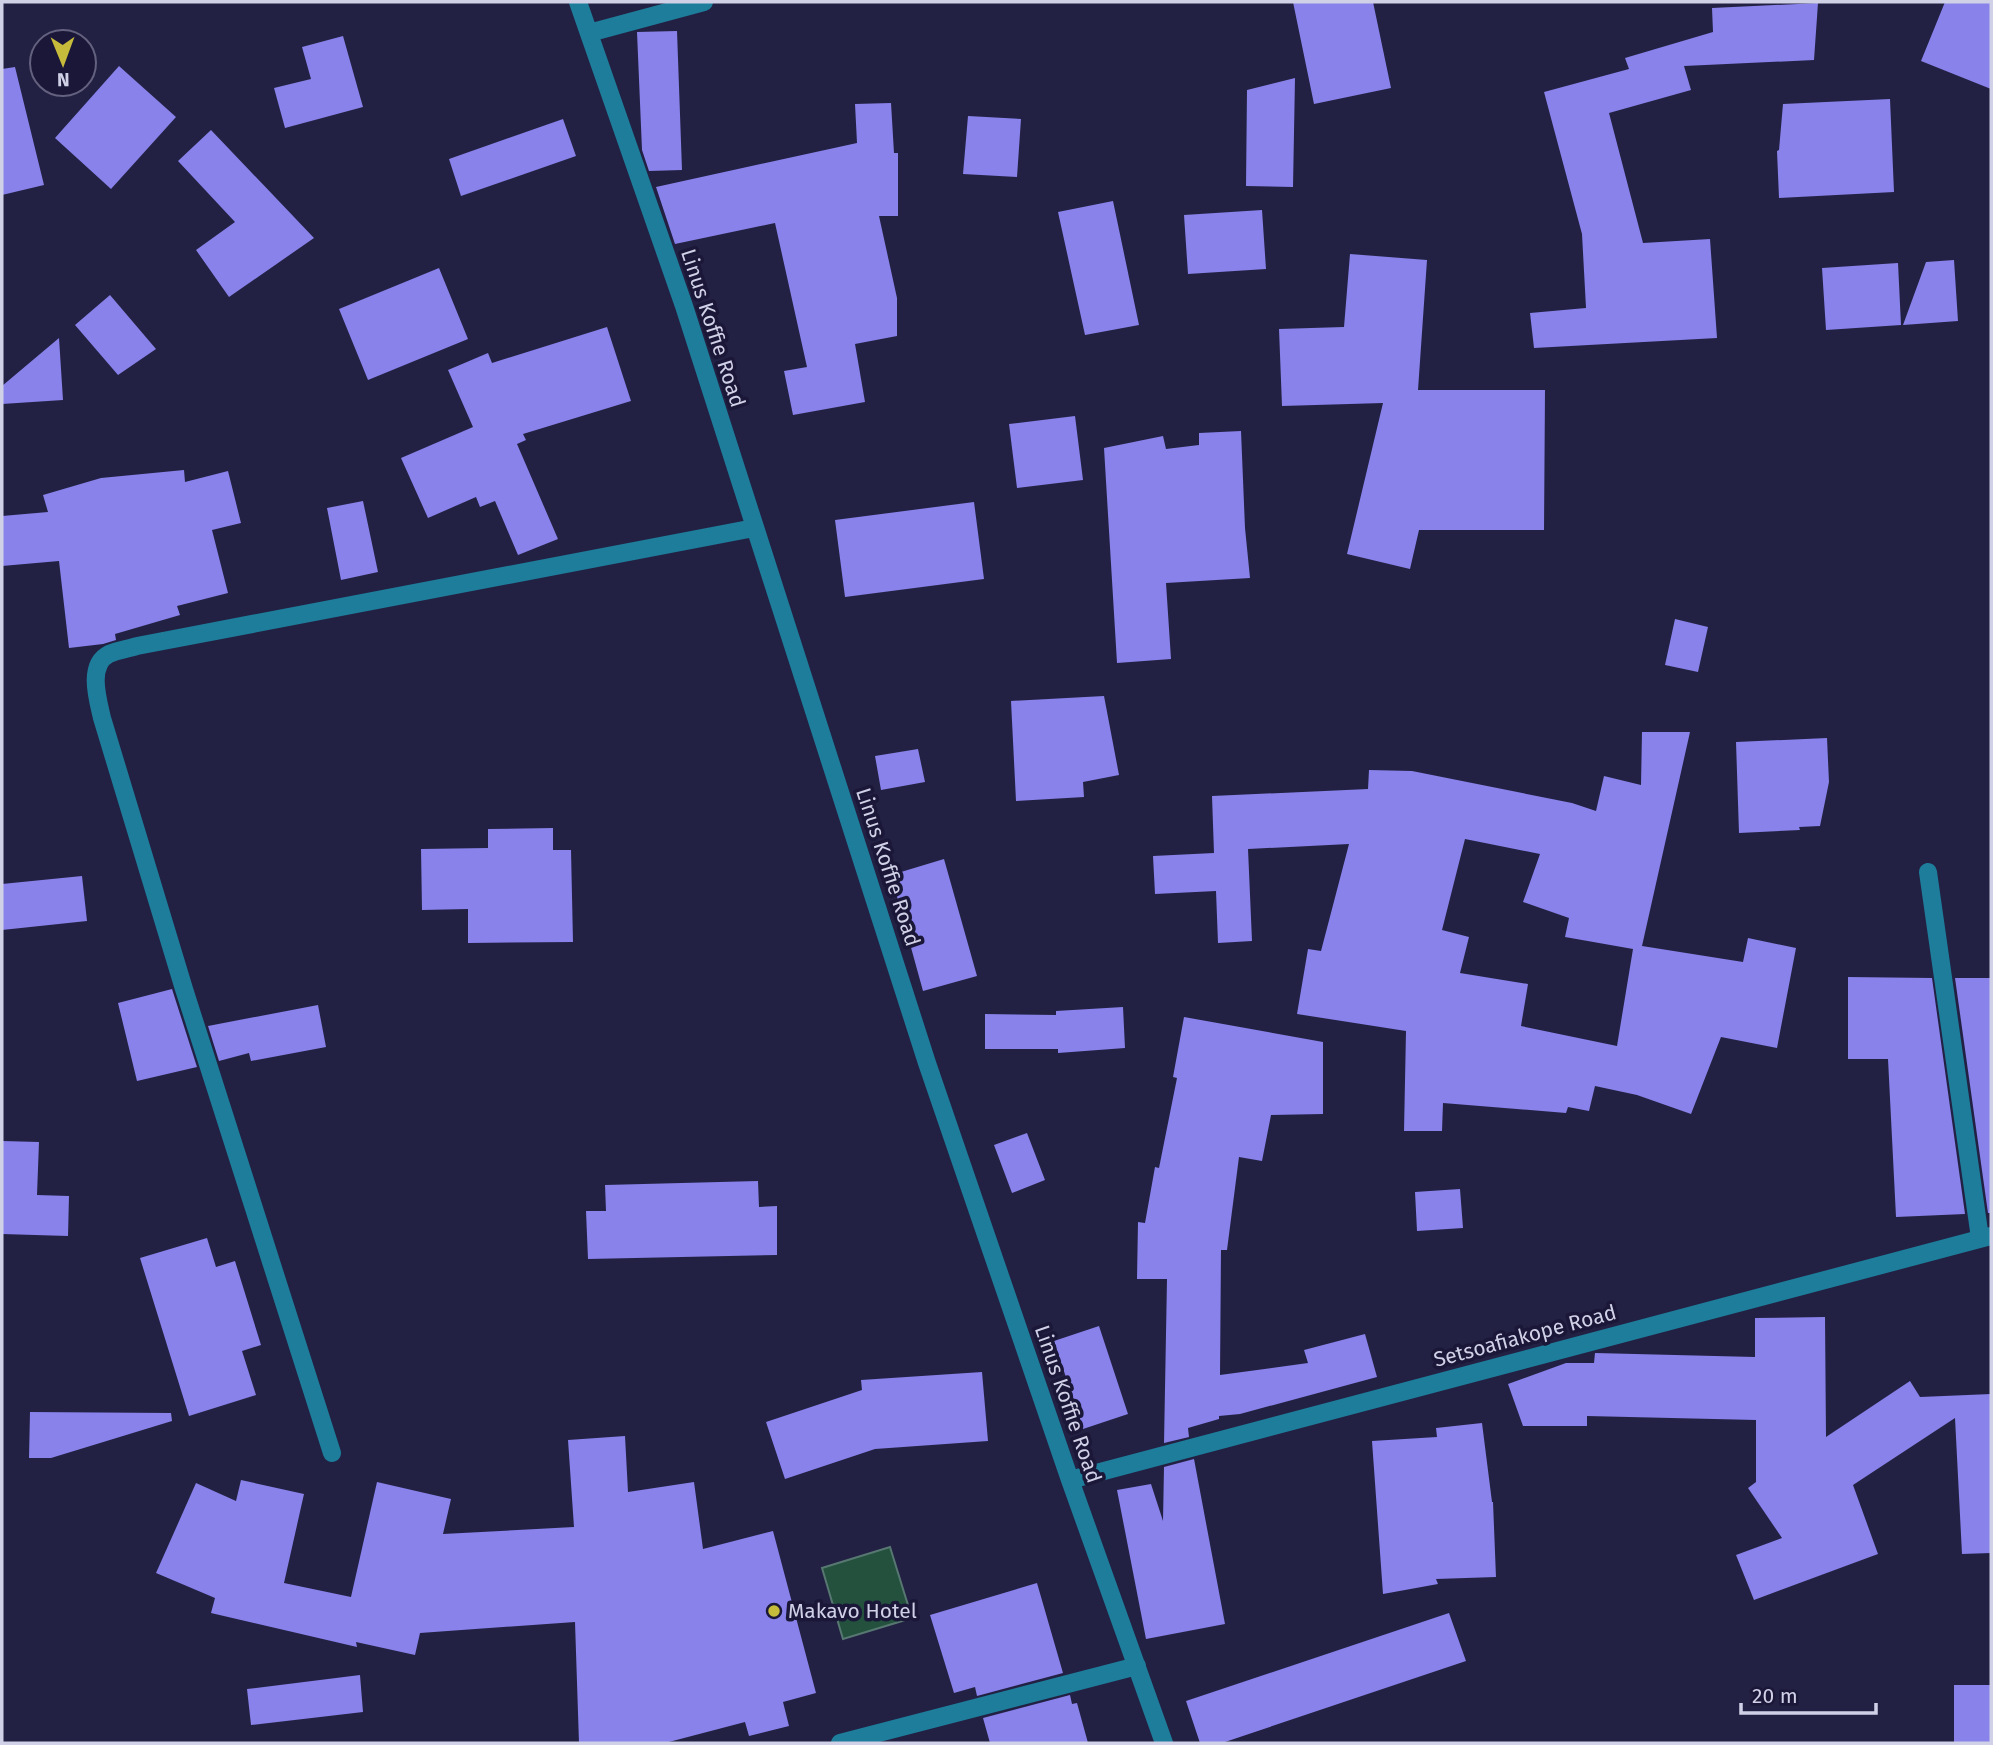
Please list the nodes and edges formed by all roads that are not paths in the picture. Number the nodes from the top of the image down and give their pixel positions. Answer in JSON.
{"nodes":[{"id":1,"x":578,"y":2,"type":"edge"},
{"id":2,"x":704,"y":2,"type":"edge"},
{"id":3,"x":589,"y":33,"type":"junction"},
{"id":4,"x":754,"y":528,"type":"junction"},
{"id":5,"x":1928,"y":872,"type":"dead end"},
{"id":6,"x":1986,"y":1237,"type":"edge"},
{"id":7,"x":332,"y":1453,"type":"dead end"},
{"id":8,"x":1070,"y":1480,"type":"junction"},
{"id":9,"x":1137,"y":1666,"type":"junction"},
{"id":10,"x":840,"y":1743,"type":"edge"},
{"id":11,"x":1164,"y":1743,"type":"edge"}],
"edges":[{"from":1,"to":3,"type":"street","name":"Linus Koffie Road"},
{"from":2,"to":3,"type":"street"},
{"from":3,"to":4,"type":"street","name":"Linus Koffie Road"},
{"from":4,"to":7,"type":"street"},
{"from":4,"to":8,"type":"street","name":"Linus Koffie Road"},
{"from":5,"to":6,"type":"street"},
{"from":6,"to":8,"type":"street","name":"Setsoafiakope Road"},
{"from":8,"to":9,"type":"street","name":"Linus Koffie Road"},
{"from":9,"to":10,"type":"street"},
{"from":9,"to":11,"type":"street","name":"Linus Koffie Road"}]}
